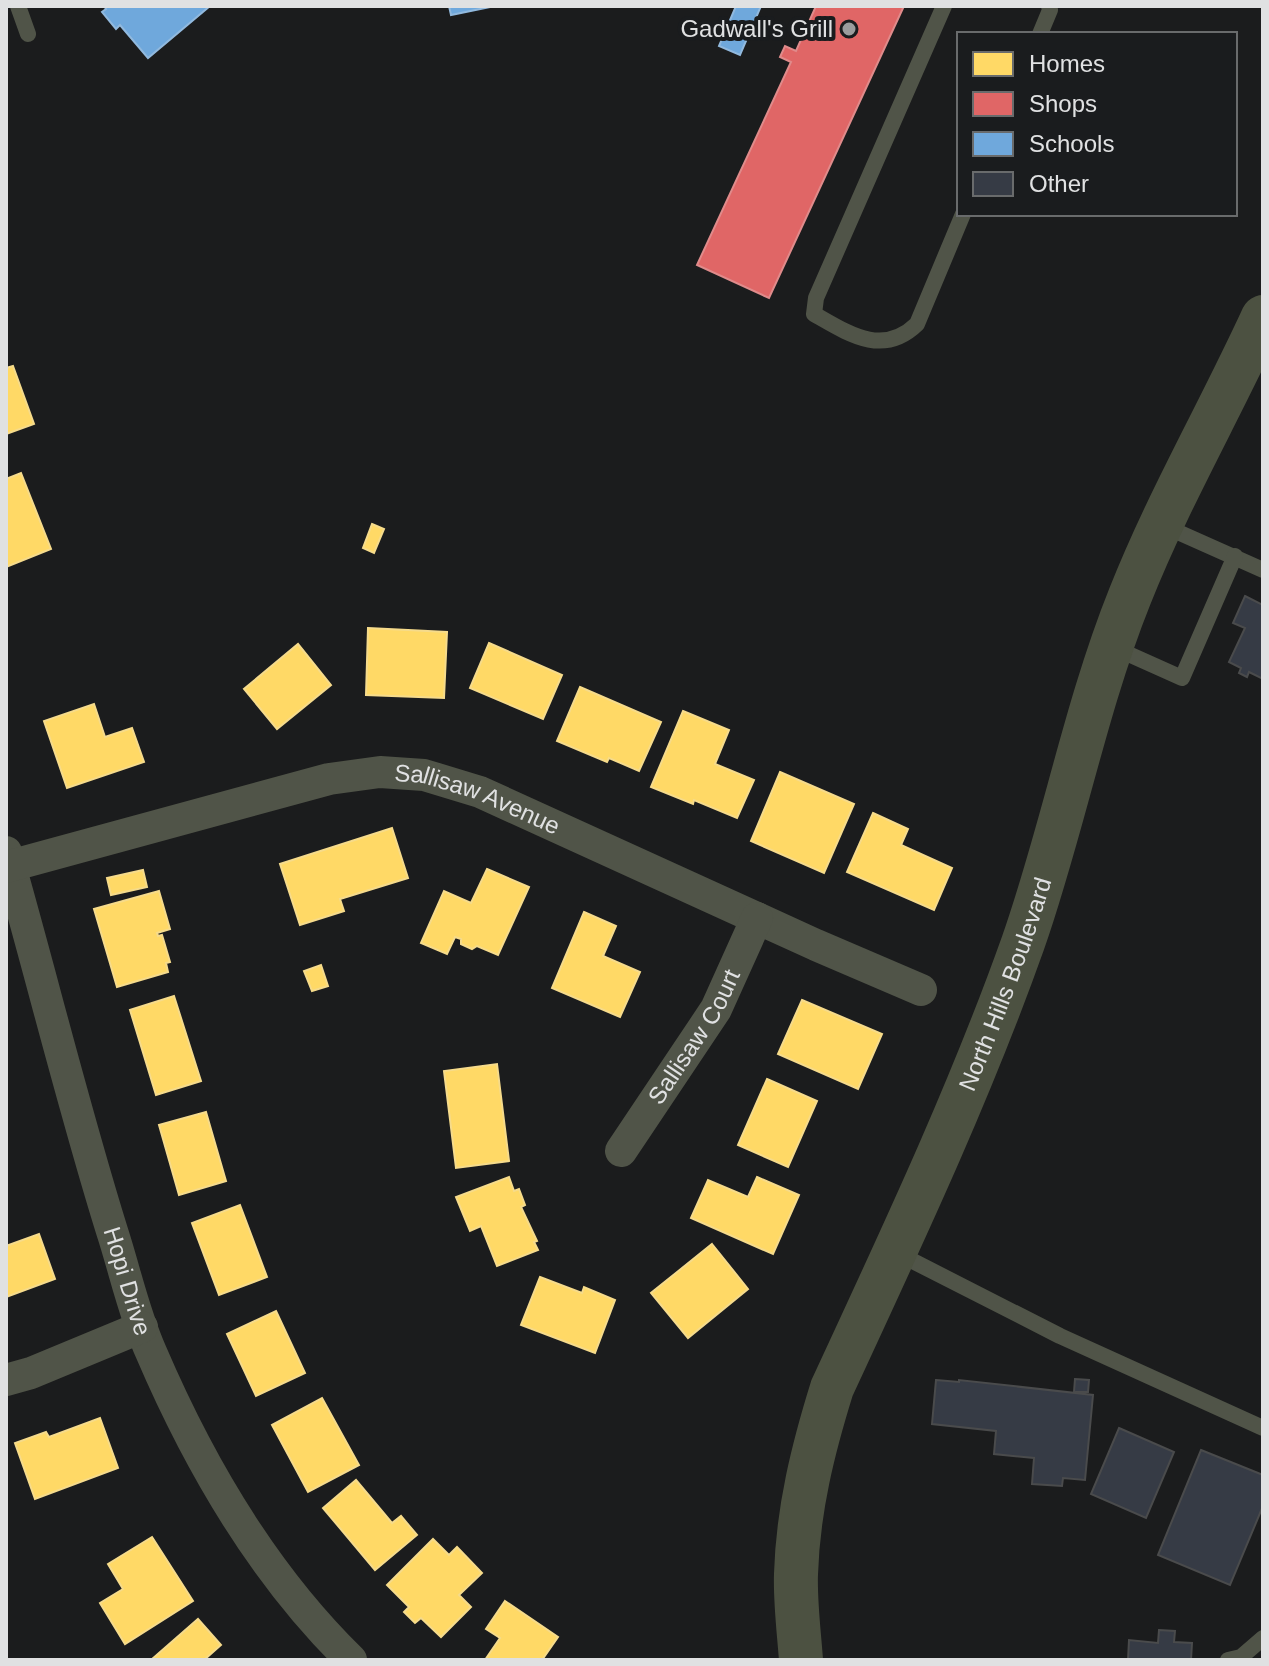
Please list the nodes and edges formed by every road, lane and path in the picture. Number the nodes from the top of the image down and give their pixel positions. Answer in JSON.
{"nodes":[{"id":1,"x":18,"y":6,"type":"edge"},
{"id":2,"x":944,"y":6,"type":"edge"},
{"id":3,"x":1049,"y":6,"type":"edge"},
{"id":4,"x":1041,"y":32,"type":"edge"},
{"id":5,"x":28,"y":34,"type":"dead end"},
{"id":6,"x":962,"y":216,"type":"edge"},
{"id":7,"x":1259,"y":339,"type":"edge"},
{"id":8,"x":1161,"y":524,"type":"junction"},
{"id":9,"x":1235,"y":556,"type":"junction"},
{"id":10,"x":1263,"y":570,"type":"edge"},
{"id":11,"x":1111,"y":646,"type":"junction"},
{"id":12,"x":7,"y":862,"type":"edge"},
{"id":13,"x":757,"y":918,"type":"junction"},
{"id":14,"x":921,"y":990,"type":"dead end"},
{"id":15,"x":621,"y":1151,"type":"dead end"},
{"id":16,"x":894,"y":1251,"type":"junction"},
{"id":17,"x":142,"y":1327,"type":"junction"},
{"id":18,"x":6,"y":1380,"type":"edge"},
{"id":19,"x":1263,"y":1428,"type":"edge"},
{"id":20,"x":1263,"y":1638,"type":"edge"},
{"id":21,"x":351,"y":1660,"type":"edge"},
{"id":22,"x":801,"y":1660,"type":"edge"},
{"id":23,"x":1228,"y":1660,"type":"edge"}],
"edges":[{"from":1,"to":5,"type":"lane"},
{"from":2,"to":6,"type":"lane"},
{"from":3,"to":4,"type":"lane"},
{"from":7,"to":8,"type":"street","name":"North Hills Boulevard"},
{"from":8,"to":9,"type":"lane"},
{"from":8,"to":11,"type":"street","name":"North Hills Boulevard"},
{"from":9,"to":10,"type":"lane"},
{"from":9,"to":11,"type":"lane"},
{"from":11,"to":16,"type":"street","name":"North Hills Boulevard"},
{"from":12,"to":13,"type":"street","name":"Sallisaw Avenue"},
{"from":12,"to":17,"type":"street","name":"Hopi Drive"},
{"from":13,"to":14,"type":"street","name":"Sallisaw Avenue"},
{"from":13,"to":15,"type":"street","name":"Sallisaw Court"},
{"from":16,"to":19,"type":"lane"},
{"from":16,"to":22,"type":"street","name":"North Hills Boulevard"},
{"from":17,"to":18,"type":"street"},
{"from":17,"to":21,"type":"street","name":"Hopi Drive"},
{"from":20,"to":23,"type":"lane"}]}
